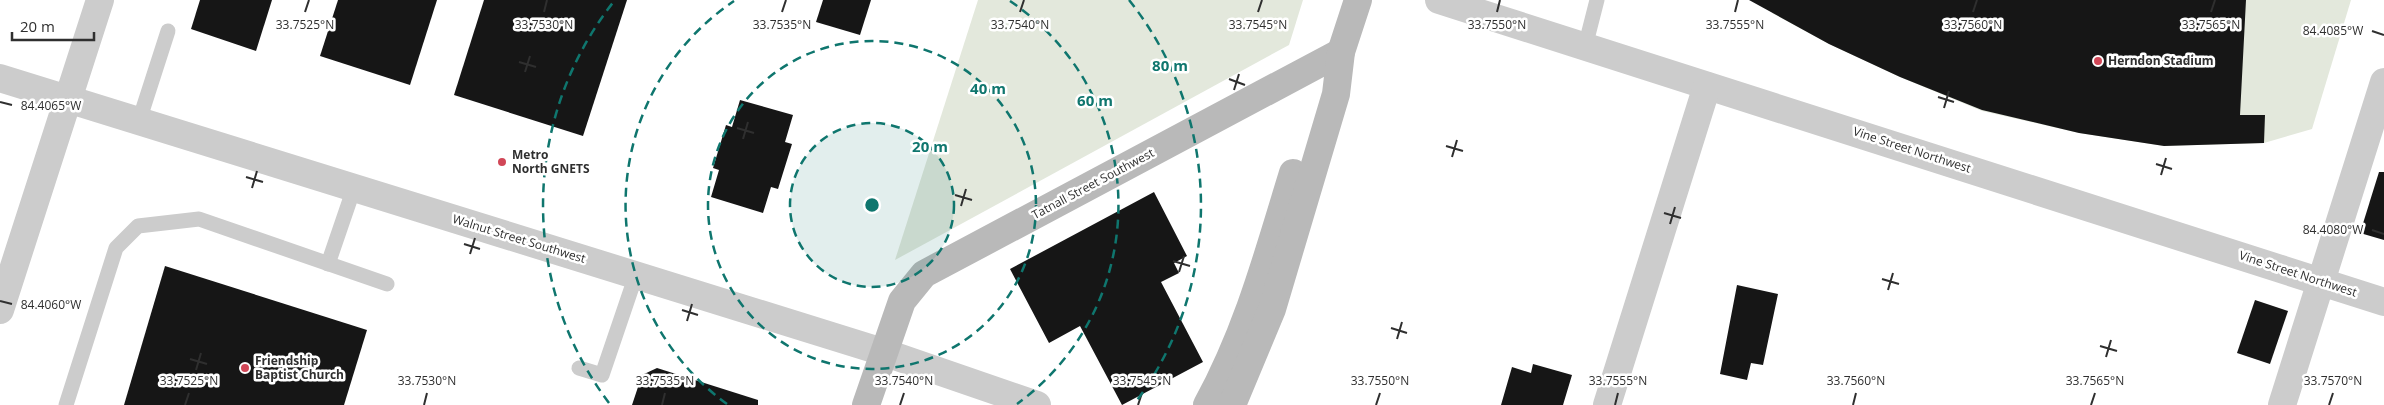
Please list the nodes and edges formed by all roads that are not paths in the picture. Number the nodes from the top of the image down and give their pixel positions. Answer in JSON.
{"nodes":[{"id":1,"x":100,"y":0,"type":"edge"},
{"id":2,"x":1358,"y":0,"type":"edge"},
{"id":3,"x":1440,"y":0,"type":"edge"},
{"id":4,"x":1597,"y":0,"type":"edge"},
{"id":5,"x":168,"y":31,"type":"dead end"},
{"id":6,"x":1584,"y":47,"type":"junction"},
{"id":7,"x":1341,"y":52,"type":"junction"},
{"id":8,"x":0,"y":78,"type":"edge"},
{"id":9,"x":2384,"y":82,"type":"edge"},
{"id":10,"x":1707,"y":86,"type":"junction"},
{"id":11,"x":68,"y":100,"type":"junction"},
{"id":12,"x":139,"y":122,"type":"junction"},
{"id":13,"x":354,"y":188,"type":"junction"},
{"id":14,"x":328,"y":264,"type":"junction"},
{"id":15,"x":636,"y":275,"type":"junction"},
{"id":16,"x":2320,"y":281,"type":"junction"},
{"id":17,"x":387,"y":284,"type":"dead end"},
{"id":18,"x":2384,"y":302,"type":"edge"},
{"id":19,"x":0,"y":310,"type":"edge"},
{"id":20,"x":883,"y":352,"type":"junction"},
{"id":21,"x":579,"y":368,"type":"dead end"},
{"id":22,"x":66,"y":405,"type":"edge"},
{"id":23,"x":866,"y":405,"type":"edge"},
{"id":24,"x":1037,"y":405,"type":"edge"},
{"id":25,"x":1207,"y":405,"type":"edge"},
{"id":26,"x":1232,"y":405,"type":"edge"},
{"id":27,"x":1607,"y":405,"type":"edge"},
{"id":28,"x":2282,"y":405,"type":"edge"}],
"edges":[{"from":1,"to":11,"type":"street"},
{"from":2,"to":7,"type":"street"},
{"from":3,"to":6,"type":"street","name":"Vine Street Northwest"},
{"from":4,"to":6,"type":"lane"},
{"from":5,"to":12,"type":"lane"},
{"from":6,"to":10,"type":"street","name":"Vine Street Northwest"},
{"from":7,"to":20,"type":"street","name":"Tatnall Street Southwest"},
{"from":7,"to":25,"type":"street"},
{"from":7,"to":26,"type":"street"},
{"from":8,"to":11,"type":"street","name":"Walnut Street Southwest"},
{"from":9,"to":16,"type":"street"},
{"from":10,"to":16,"type":"street","name":"Vine Street Northwest"},
{"from":10,"to":27,"type":"street"},
{"from":11,"to":12,"type":"street","name":"Walnut Street Southwest"},
{"from":11,"to":19,"type":"street"},
{"from":12,"to":13,"type":"street","name":"Walnut Street Southwest"},
{"from":13,"to":14,"type":"lane"},
{"from":13,"to":15,"type":"street","name":"Walnut Street Southwest"},
{"from":14,"to":17,"type":"lane"},
{"from":14,"to":22,"type":"lane"},
{"from":15,"to":20,"type":"street","name":"Walnut Street Southwest"},
{"from":15,"to":21,"type":"lane"},
{"from":16,"to":18,"type":"street","name":"Vine Street Northwest"},
{"from":16,"to":28,"type":"street"},
{"from":20,"to":23,"type":"street","name":"Tatnall Street Southwest"},
{"from":20,"to":24,"type":"street","name":"Walnut Street Southwest"}]}
